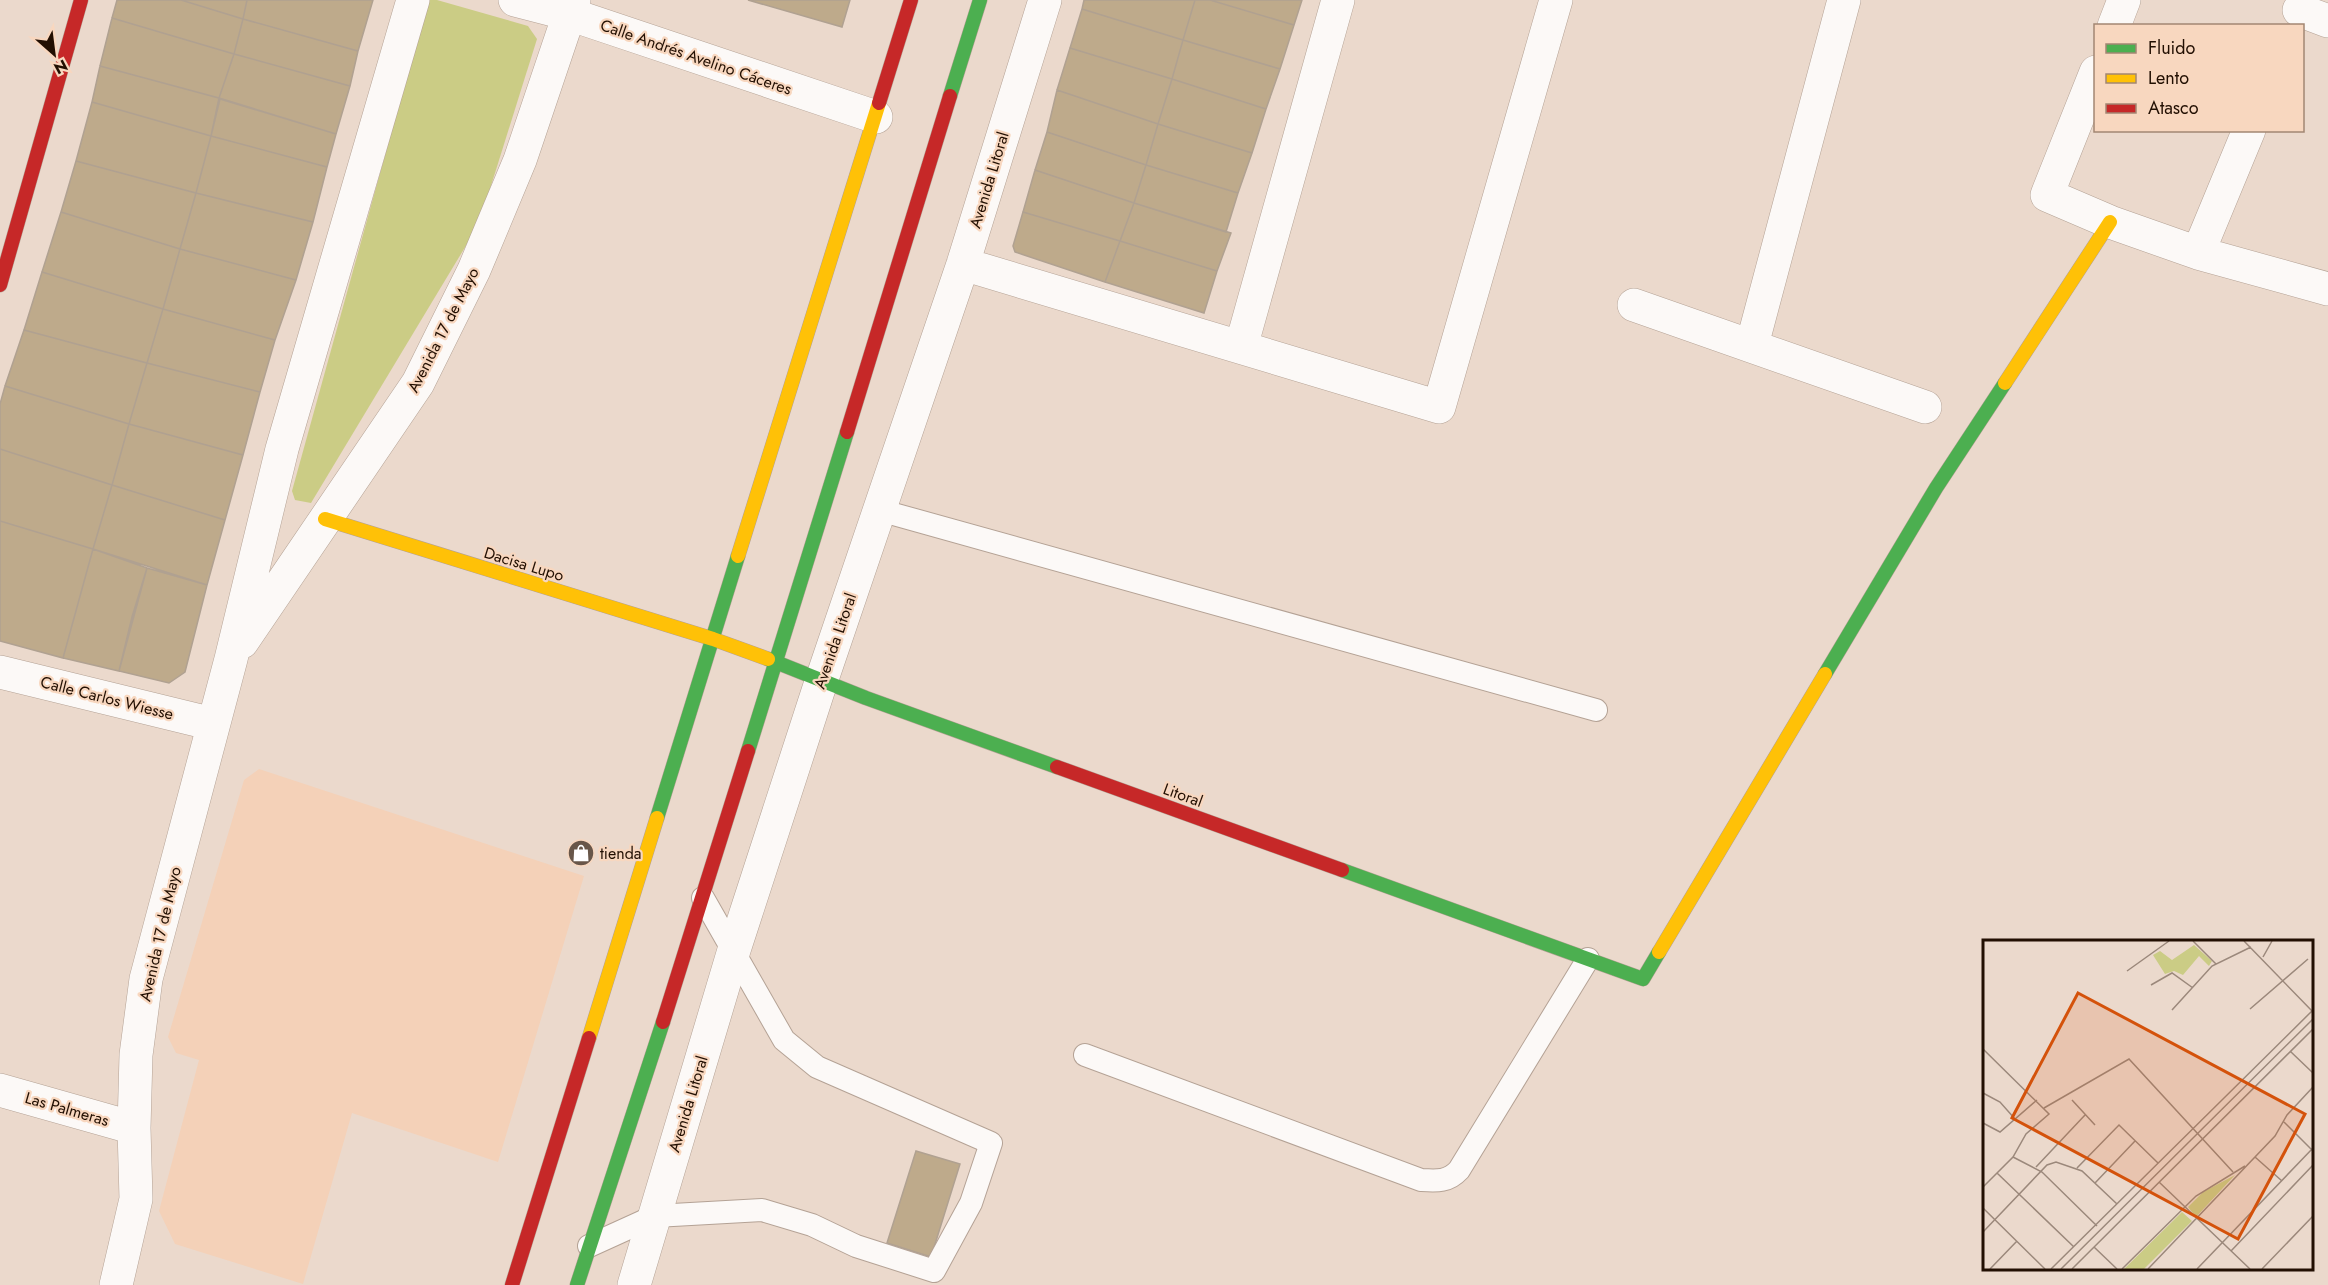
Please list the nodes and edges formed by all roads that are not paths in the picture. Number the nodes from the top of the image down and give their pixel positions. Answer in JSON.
{"nodes":[{"id":1,"x":81,"y":0,"type":"edge"},
{"id":2,"x":413,"y":0,"type":"edge"},
{"id":3,"x":515,"y":0,"type":"edge"},
{"id":4,"x":912,"y":0,"type":"edge"},
{"id":5,"x":980,"y":0,"type":"edge"},
{"id":6,"x":1045,"y":0,"type":"edge"},
{"id":7,"x":1338,"y":0,"type":"edge"},
{"id":8,"x":1556,"y":0,"type":"edge"},
{"id":9,"x":1844,"y":0,"type":"edge"},
{"id":10,"x":2124,"y":0,"type":"edge"},
{"id":11,"x":571,"y":7,"type":"edge"},
{"id":12,"x":2115,"y":24,"type":"edge"},
{"id":13,"x":2094,"y":77,"type":"edge"},
{"id":14,"x":876,"y":117,"type":"junction"},
{"id":15,"x":2249,"y":132,"type":"edge"},
{"id":16,"x":2110,"y":222,"type":"junction"},
{"id":17,"x":2198,"y":253,"type":"junction"},
{"id":18,"x":963,"y":264,"type":"junction"},
{"id":19,"x":0,"y":285,"type":"edge"},
{"id":20,"x":2328,"y":289,"type":"edge"},
{"id":21,"x":1634,"y":305,"type":"dead end"},
{"id":22,"x":1752,"y":345,"type":"junction"},
{"id":23,"x":1240,"y":347,"type":"junction"},
{"id":24,"x":1925,"y":407,"type":"dead end"},
{"id":25,"x":879,"y":510,"type":"junction"},
{"id":26,"x":325,"y":519,"type":"junction"},
{"id":27,"x":713,"y":639,"type":"junction"},
{"id":28,"x":231,"y":658,"type":"junction"},
{"id":29,"x":775,"y":662,"type":"junction"},
{"id":30,"x":0,"y":672,"type":"edge"},
{"id":31,"x":822,"y":679,"type":"junction"},
{"id":32,"x":1596,"y":711,"type":"dead end"},
{"id":33,"x":213,"y":724,"type":"junction"},
{"id":34,"x":703,"y":898,"type":"junction"},
{"id":35,"x":734,"y":950,"type":"junction"},
{"id":36,"x":1588,"y":959,"type":"junction"},
{"id":37,"x":1085,"y":1055,"type":"dead end"},
{"id":38,"x":0,"y":1090,"type":"edge"},
{"id":39,"x":134,"y":1128,"type":"junction"},
{"id":40,"x":655,"y":1216,"type":"junction"},
{"id":41,"x":589,"y":1246,"type":"junction"},
{"id":42,"x":116,"y":1285,"type":"edge"},
{"id":43,"x":512,"y":1285,"type":"edge"},
{"id":44,"x":577,"y":1285,"type":"edge"},
{"id":45,"x":634,"y":1285,"type":"edge"}],
"edges":[{"from":1,"to":19,"type":"main road"},
{"from":2,"to":28,"type":"street","name":"Avenida 17 de Mayo"},
{"from":3,"to":11,"type":"street","name":"Calle Andrés Avelino Cáceres"},
{"from":4,"to":14,"type":"main road"},
{"from":5,"to":29,"type":"main road"},
{"from":6,"to":18,"type":"street","name":"Avenida Litoral"},
{"from":7,"to":23,"type":"street"},
{"from":8,"to":23,"type":"street"},
{"from":9,"to":22,"type":"street"},
{"from":10,"to":12,"type":"street"},
{"from":11,"to":14,"type":"street","name":"Calle Andrés Avelino Cáceres"},
{"from":11,"to":26,"type":"street","name":"Avenida 17 de Mayo"},
{"from":13,"to":16,"type":"street"},
{"from":14,"to":27,"type":"main road"},
{"from":15,"to":17,"type":"street"},
{"from":16,"to":17,"type":"street"},
{"from":16,"to":36,"type":"main road","name":"Litoral"},
{"from":17,"to":20,"type":"street"},
{"from":18,"to":23,"type":"street"},
{"from":18,"to":25,"type":"street","name":"Avenida Litoral"},
{"from":21,"to":22,"type":"street"},
{"from":22,"to":24,"type":"street"},
{"from":25,"to":31,"type":"street","name":"Avenida Litoral"},
{"from":25,"to":32,"type":"lane"},
{"from":26,"to":27,"type":"main road","name":"Dacisa Lupo"},
{"from":26,"to":28,"type":"street","name":"Avenida 17 de Mayo"},
{"from":27,"to":29,"type":"main road","name":"Litoral"},
{"from":27,"to":43,"type":"main road"},
{"from":28,"to":33,"type":"street","name":"Avenida 17 de Mayo"},
{"from":29,"to":31,"type":"main road","name":"Litoral"},
{"from":29,"to":34,"type":"main road"},
{"from":30,"to":33,"type":"street","name":"Calle Carlos Wiesse"},
{"from":31,"to":35,"type":"street","name":"Avenida Litoral"},
{"from":31,"to":36,"type":"main road","name":"Litoral"},
{"from":33,"to":39,"type":"street","name":"Avenida 17 de Mayo"},
{"from":34,"to":35,"type":"lane"},
{"from":34,"to":41,"type":"main road"},
{"from":35,"to":40,"type":"street","name":"Avenida Litoral"},
{"from":35,"to":40,"type":"lane"},
{"from":36,"to":37,"type":"lane"},
{"from":38,"to":39,"type":"street","name":"Las Palmeras"},
{"from":39,"to":42,"type":"street","name":"Avenida 17 de Mayo"},
{"from":40,"to":41,"type":"lane"},
{"from":40,"to":45,"type":"street","name":"Avenida Litoral"},
{"from":41,"to":44,"type":"main road"}]}
